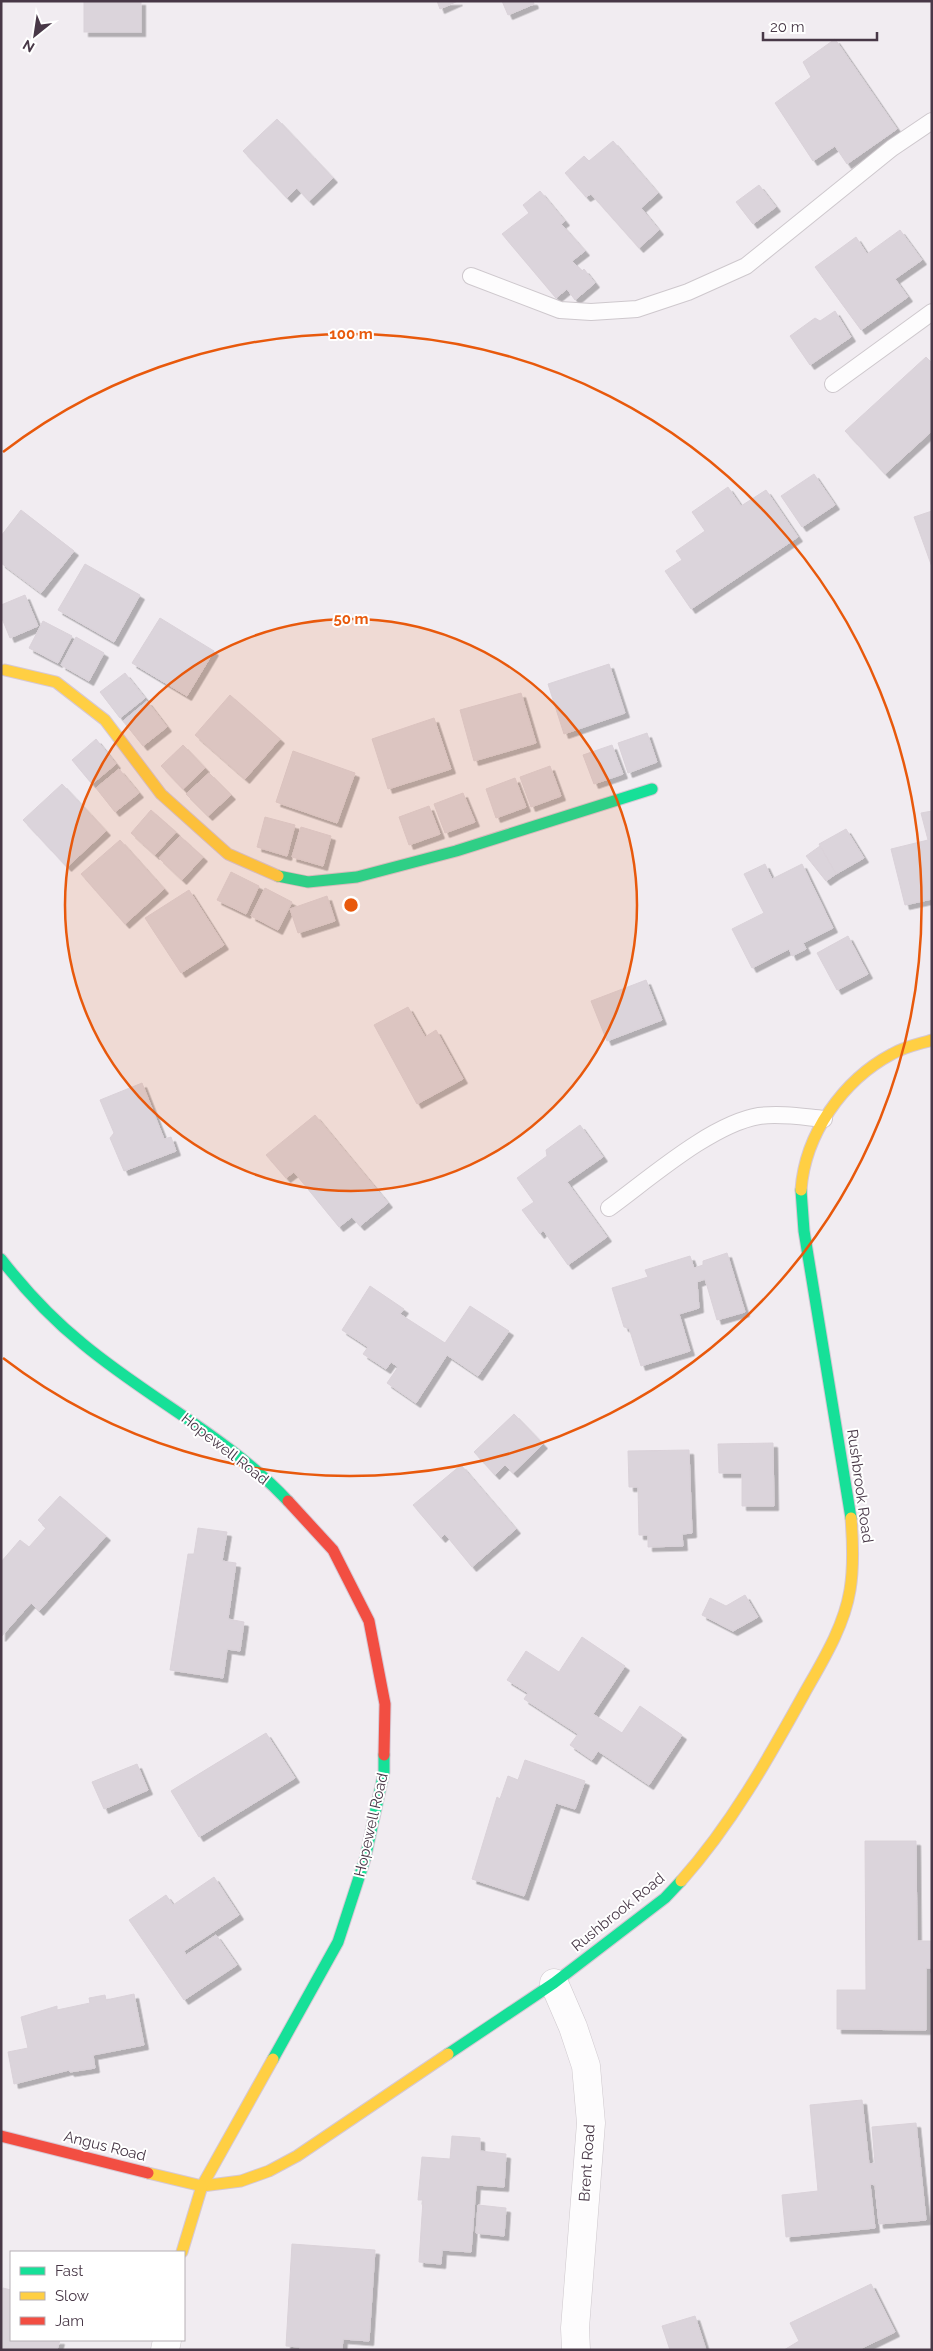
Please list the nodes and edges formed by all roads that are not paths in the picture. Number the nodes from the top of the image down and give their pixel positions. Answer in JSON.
{"nodes":[{"id":1,"x":932,"y":121,"type":"edge"},
{"id":2,"x":471,"y":276,"type":"dead end"},
{"id":3,"x":932,"y":312,"type":"edge"},
{"id":4,"x":833,"y":384,"type":"dead end"},
{"id":5,"x":3,"y":668,"type":"edge"},
{"id":6,"x":652,"y":789,"type":"dead end"},
{"id":7,"x":932,"y":1040,"type":"edge"},
{"id":8,"x":824,"y":1119,"type":"junction"},
{"id":9,"x":609,"y":1208,"type":"dead end"},
{"id":10,"x":1,"y":1259,"type":"edge"},
{"id":11,"x":554,"y":1983,"type":"junction"},
{"id":12,"x":1,"y":2136,"type":"edge"},
{"id":13,"x":202,"y":2186,"type":"junction"},
{"id":14,"x":182,"y":2251,"type":"edge"},
{"id":15,"x":576,"y":2350,"type":"edge"}],
"edges":[{"from":1,"to":2,"type":"lane"},
{"from":3,"to":4,"type":"lane"},
{"from":5,"to":6,"type":"street"},
{"from":7,"to":8,"type":"street","name":"Rushbrook Road"},
{"from":8,"to":9,"type":"lane"},
{"from":8,"to":11,"type":"street","name":"Rushbrook Road"},
{"from":10,"to":13,"type":"street","name":"Hopewell Road"},
{"from":11,"to":13,"type":"street"},
{"from":11,"to":15,"type":"street","name":"Brent Road"},
{"from":12,"to":13,"type":"street","name":"Angus Road"},
{"from":13,"to":14,"type":"street","name":"Hopewell Road"}]}
